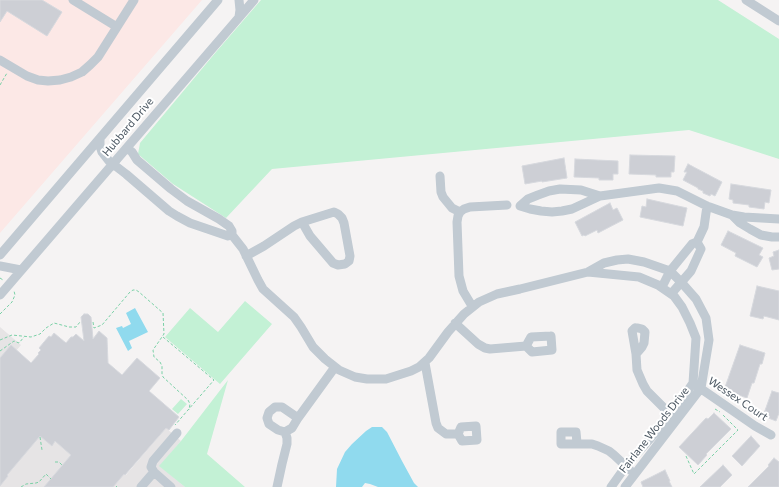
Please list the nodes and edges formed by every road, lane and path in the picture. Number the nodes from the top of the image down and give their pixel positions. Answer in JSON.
{"nodes":[{"id":1,"x":73,"y":0,"type":"edge"},
{"id":2,"x":134,"y":0,"type":"edge"},
{"id":3,"x":218,"y":0,"type":"edge"},
{"id":4,"x":239,"y":0,"type":"edge"},
{"id":5,"x":254,"y":0,"type":"edge"},
{"id":6,"x":746,"y":0,"type":"edge"},
{"id":7,"x":239,"y":17,"type":"junction"},
{"id":8,"x":779,"y":21,"type":"edge"},
{"id":9,"x":117,"y":27,"type":"junction"},
{"id":10,"x":0,"y":60,"type":"edge"},
{"id":11,"x":9,"y":71,"type":"dead end"},
{"id":12,"x":0,"y":85,"type":"edge"},
{"id":13,"x":100,"y":139,"type":"junction"},
{"id":14,"x":127,"y":148,"type":"junction"},
{"id":15,"x":113,"y":164,"type":"junction"},
{"id":16,"x":440,"y":176,"type":"dead end"},
{"id":17,"x":600,"y":196,"type":"junction"},
{"id":18,"x":507,"y":205,"type":"dead end"},
{"id":19,"x":707,"y":206,"type":"junction"},
{"id":20,"x":198,"y":208,"type":"junction"},
{"id":21,"x":182,"y":209,"type":"junction"},
{"id":22,"x":460,"y":212,"type":"junction"},
{"id":23,"x":732,"y":215,"type":"junction"},
{"id":24,"x":779,"y":219,"type":"edge"},
{"id":25,"x":302,"y":222,"type":"junction"},
{"id":26,"x":190,"y":223,"type":"junction"},
{"id":27,"x":232,"y":235,"type":"junction"},
{"id":28,"x":779,"y":237,"type":"edge"},
{"id":29,"x":697,"y":242,"type":"junction"},
{"id":30,"x":0,"y":254,"type":"edge"},
{"id":31,"x":246,"y":256,"type":"junction"},
{"id":32,"x":0,"y":266,"type":"edge"},
{"id":33,"x":21,"y":270,"type":"junction"},
{"id":34,"x":670,"y":271,"type":"junction"},
{"id":35,"x":588,"y":272,"type":"junction"},
{"id":36,"x":0,"y":278,"type":"edge"},
{"id":37,"x":4,"y":281,"type":"dead end"},
{"id":38,"x":681,"y":282,"type":"junction"},
{"id":39,"x":662,"y":287,"type":"junction"},
{"id":40,"x":13,"y":289,"type":"dead end"},
{"id":41,"x":671,"y":294,"type":"junction"},
{"id":42,"x":0,"y":295,"type":"edge"},
{"id":43,"x":472,"y":306,"type":"junction"},
{"id":44,"x":0,"y":314,"type":"edge"},
{"id":45,"x":80,"y":322,"type":"dead end"},
{"id":46,"x":93,"y":322,"type":"dead end"},
{"id":47,"x":455,"y":323,"type":"junction"},
{"id":48,"x":24,"y":336,"type":"junction"},
{"id":49,"x":162,"y":337,"type":"junction"},
{"id":50,"x":0,"y":340,"type":"edge"},
{"id":51,"x":526,"y":346,"type":"dead end"},
{"id":52,"x":0,"y":351,"type":"edge"},
{"id":53,"x":636,"y":354,"type":"dead end"},
{"id":54,"x":425,"y":363,"type":"junction"},
{"id":55,"x":335,"y":367,"type":"junction"},
{"id":56,"x":693,"y":383,"type":"junction"},
{"id":57,"x":701,"y":388,"type":"junction"},
{"id":58,"x":715,"y":409,"type":"dead end"},
{"id":59,"x":189,"y":410,"type":"junction"},
{"id":60,"x":298,"y":418,"type":"junction"},
{"id":61,"x":674,"y":418,"type":"junction"},
{"id":62,"x":176,"y":429,"type":"joint"},
{"id":63,"x":285,"y":432,"type":"junction"},
{"id":64,"x":458,"y":434,"type":"dead end"},
{"id":65,"x":770,"y":435,"type":"dead end"},
{"id":66,"x":40,"y":437,"type":"dead end"},
{"id":67,"x":577,"y":443,"type":"dead end"},
{"id":68,"x":42,"y":450,"type":"dead end"},
{"id":69,"x":686,"y":456,"type":"dead end"},
{"id":70,"x":55,"y":462,"type":"dead end"},
{"id":71,"x":62,"y":465,"type":"dead end"},
{"id":72,"x":626,"y":466,"type":"junction"},
{"id":73,"x":154,"y":472,"type":"junction"},
{"id":74,"x":634,"y":474,"type":"junction"},
{"id":75,"x":51,"y":479,"type":"dead end"},
{"id":76,"x":21,"y":487,"type":"edge"},
{"id":77,"x":141,"y":487,"type":"edge"},
{"id":78,"x":171,"y":487,"type":"edge"},
{"id":79,"x":277,"y":487,"type":"edge"},
{"id":80,"x":611,"y":487,"type":"edge"},
{"id":81,"x":625,"y":487,"type":"edge"}],
"edges":[{"from":1,"to":9,"type":"street"},
{"from":2,"to":9,"type":"street"},
{"from":3,"to":13,"type":"street","name":"Hubbard Drive"},
{"from":4,"to":7,"type":"street"},
{"from":5,"to":7,"type":"street","name":"Hubbard Drive"},
{"from":6,"to":8,"type":"street"},
{"from":7,"to":14,"type":"street","name":"Hubbard Drive"},
{"from":9,"to":10,"type":"street"},
{"from":11,"to":12,"type":"path"},
{"from":13,"to":15,"type":"street","name":"Fairlane Woods Drive"},
{"from":13,"to":30,"type":"street","name":"Hubbard Drive"},
{"from":14,"to":15,"type":"street","name":"Hubbard Drive"},
{"from":14,"to":21,"type":"street","name":"Fairlane Woods Drive"},
{"from":15,"to":21,"type":"street","name":"Fairlane Woods Drive"},
{"from":15,"to":33,"type":"street","name":"Hubbard Drive"},
{"from":16,"to":22,"type":"street"},
{"from":17,"to":17,"type":"street"},
{"from":17,"to":19,"type":"street"},
{"from":18,"to":22,"type":"street"},
{"from":19,"to":23,"type":"street"},
{"from":19,"to":29,"type":"street"},
{"from":20,"to":21,"type":"street","name":"Fairlane Woods Drive"},
{"from":20,"to":26,"type":"street"},
{"from":20,"to":27,"type":"street","name":"Fairlane Woods Drive"},
{"from":21,"to":26,"type":"street","name":"Fairlane Woods Drive"},
{"from":22,"to":43,"type":"street"},
{"from":23,"to":24,"type":"street"},
{"from":23,"to":28,"type":"street"},
{"from":25,"to":25,"type":"street"},
{"from":25,"to":31,"type":"street"},
{"from":26,"to":27,"type":"street","name":"Fairlane Woods Drive"},
{"from":27,"to":31,"type":"street","name":"Fairlane Woods Drive"},
{"from":29,"to":34,"type":"street"},
{"from":29,"to":38,"type":"street"},
{"from":31,"to":55,"type":"street","name":"Fairlane Woods Drive"},
{"from":32,"to":33,"type":"street"},
{"from":33,"to":42,"type":"street","name":"Hubbard Drive"},
{"from":34,"to":35,"type":"street","name":"Fairlane Woods Drive"},
{"from":34,"to":38,"type":"street","name":"Fairlane Woods Drive"},
{"from":34,"to":39,"type":"street"},
{"from":35,"to":39,"type":"street","name":"Fairlane Woods Drive"},
{"from":35,"to":43,"type":"street","name":"Fairlane Woods Drive"},
{"from":36,"to":37,"type":"path"},
{"from":38,"to":41,"type":"street"},
{"from":38,"to":57,"type":"street","name":"Fairlane Woods Drive"},
{"from":39,"to":41,"type":"street","name":"Fairlane Woods Drive"},
{"from":40,"to":44,"type":"path"},
{"from":41,"to":56,"type":"street","name":"Fairlane Woods Drive"},
{"from":43,"to":47,"type":"street","name":"Fairlane Woods Drive"},
{"from":45,"to":48,"type":"path"},
{"from":46,"to":49,"type":"path"},
{"from":47,"to":51,"type":"street"},
{"from":47,"to":54,"type":"street","name":"Fairlane Woods Drive"},
{"from":48,"to":50,"type":"path"},
{"from":48,"to":52,"type":"path"},
{"from":49,"to":59,"type":"path"},
{"from":49,"to":59,"type":"path"},
{"from":53,"to":61,"type":"street"},
{"from":54,"to":55,"type":"street","name":"Fairlane Woods Drive"},
{"from":54,"to":64,"type":"street"},
{"from":55,"to":60,"type":"street"},
{"from":56,"to":57,"type":"street","name":"Wessex Court"},
{"from":56,"to":61,"type":"street","name":"Fairlane Woods Drive"},
{"from":57,"to":61,"type":"street","name":"Fairlane Woods Drive"},
{"from":57,"to":65,"type":"street","name":"Wessex Court"},
{"from":58,"to":69,"type":"path"},
{"from":59,"to":62,"type":"path"},
{"from":60,"to":63,"type":"street"},
{"from":60,"to":63,"type":"street"},
{"from":61,"to":72,"type":"street","name":"Fairlane Woods Drive"},
{"from":61,"to":74,"type":"street","name":"Fairlane Woods Drive"},
{"from":62,"to":73,"type":"street"},
{"from":63,"to":79,"type":"street"},
{"from":66,"to":68,"type":"path"},
{"from":67,"to":72,"type":"street"},
{"from":70,"to":71,"type":"path"},
{"from":72,"to":74,"type":"street"},
{"from":72,"to":80,"type":"street","name":"Fairlane Woods Drive"},
{"from":73,"to":77,"type":"street"},
{"from":73,"to":78,"type":"street"},
{"from":74,"to":81,"type":"street","name":"Fairlane Woods Drive"},
{"from":75,"to":76,"type":"path"}]}
